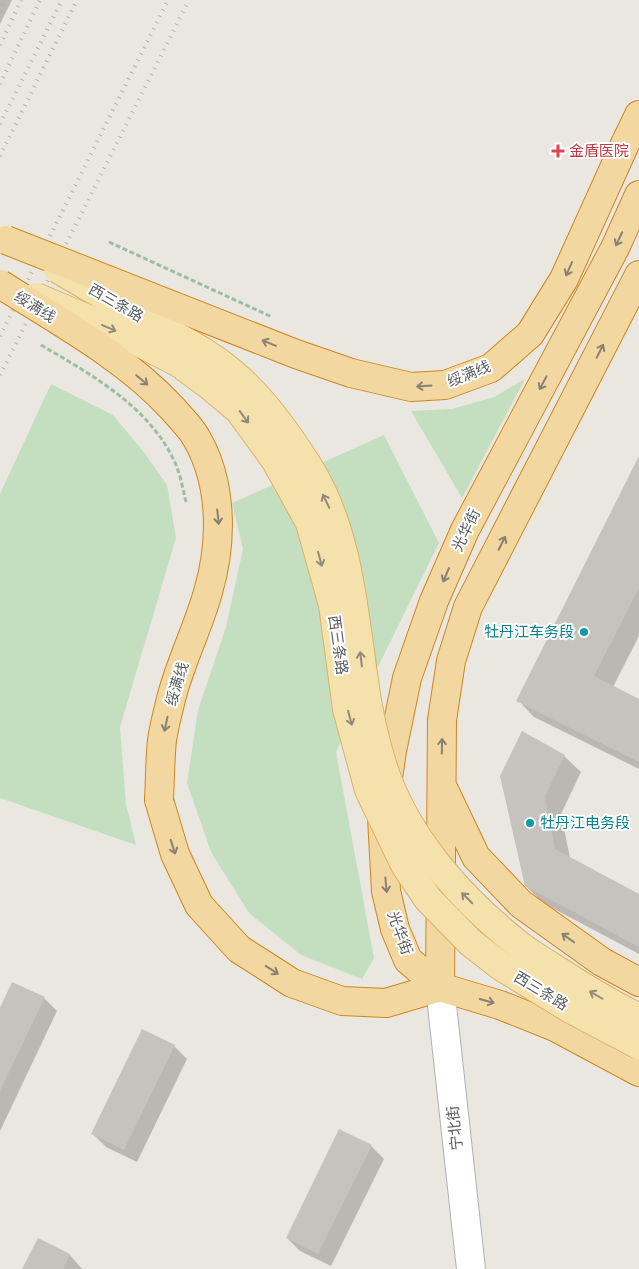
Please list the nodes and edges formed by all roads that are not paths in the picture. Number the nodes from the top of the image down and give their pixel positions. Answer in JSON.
{"nodes":[{"id":1,"x":639,"y":116,"type":"edge"},
{"id":2,"x":639,"y":195,"type":"edge"},
{"id":3,"x":3,"y":238,"type":"edge"},
{"id":4,"x":639,"y":275,"type":"edge"},
{"id":5,"x":0,"y":283,"type":"edge"},
{"id":6,"x":441,"y":784,"type":"junction"},
{"id":7,"x":639,"y":982,"type":"edge"},
{"id":8,"x":440,"y":987,"type":"junction"},
{"id":9,"x":639,"y":1018,"type":"edge"},
{"id":10,"x":639,"y":1046,"type":"edge"},
{"id":11,"x":639,"y":1072,"type":"edge"},
{"id":12,"x":471,"y":1269,"type":"edge"}],
"edges":[{"from":1,"to":3,"type":"highway","name":"绥满线","one_way":true,"bridge":true},
{"from":2,"to":8,"type":"highway","name":"光华街","one_way":true},
{"from":9,"to":3,"type":"main road","name":"西三条路","one_way":true,"bridge":true},
{"from":6,"to":4,"type":"highway","one_way":true},
{"from":5,"to":8,"type":"highway","name":"绥满线","one_way":true,"bridge":true},
{"from":5,"to":10,"type":"main road","name":"西三条路","one_way":true,"bridge":true},
{"from":7,"to":6,"type":"highway","one_way":true},
{"from":6,"to":8,"type":"highway"},
{"from":8,"to":11,"type":"highway","one_way":true},
{"from":8,"to":12,"type":"street","name":"宁北街"}]}
